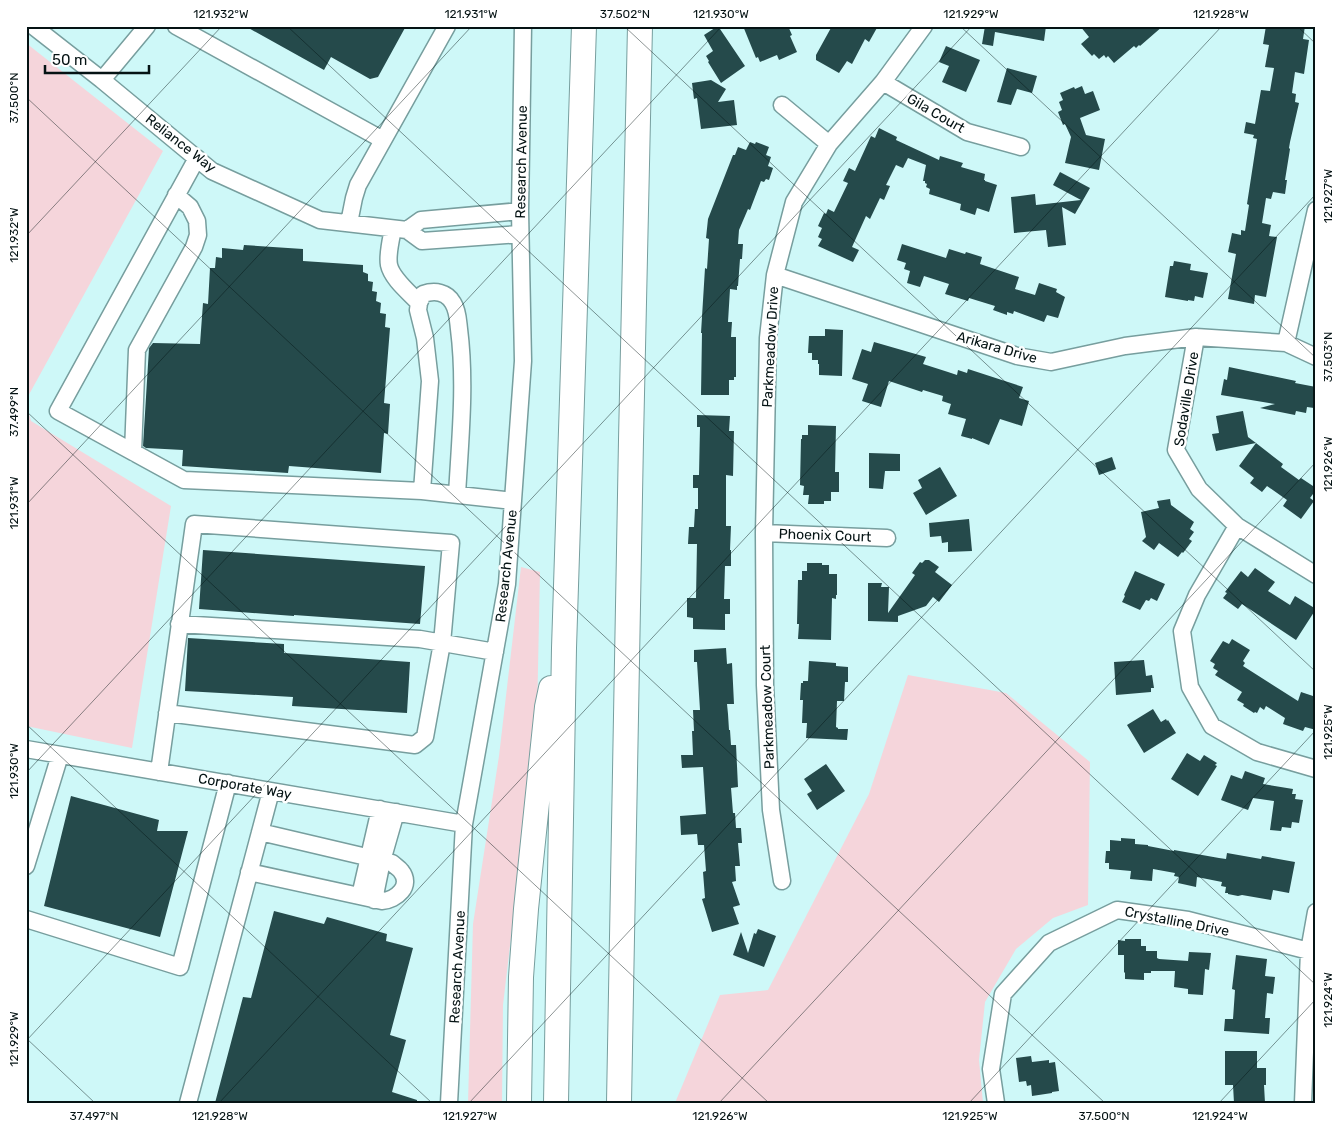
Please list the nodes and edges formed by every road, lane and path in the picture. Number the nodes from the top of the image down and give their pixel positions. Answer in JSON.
{"nodes":[{"id":1,"x":34,"y":26,"type":"edge"},
{"id":2,"x":147,"y":26,"type":"edge"},
{"id":3,"x":176,"y":26,"type":"edge"},
{"id":4,"x":447,"y":26,"type":"edge"},
{"id":5,"x":523,"y":26,"type":"edge"},
{"id":6,"x":584,"y":26,"type":"edge"},
{"id":7,"x":640,"y":26,"type":"edge"},
{"id":8,"x":924,"y":26,"type":"edge"},
{"id":9,"x":102,"y":80,"type":"junction"},
{"id":10,"x":883,"y":82,"type":"junction"},
{"id":11,"x":782,"y":105,"type":"dead end"},
{"id":12,"x":383,"y":140,"type":"junction"},
{"id":13,"x":829,"y":144,"type":"junction"},
{"id":14,"x":1021,"y":147,"type":"dead end"},
{"id":15,"x":197,"y":158,"type":"junction"},
{"id":16,"x":176,"y":195,"type":"junction"},
{"id":17,"x":1316,"y":210,"type":"edge"},
{"id":18,"x":520,"y":211,"type":"junction"},
{"id":19,"x":349,"y":224,"type":"junction"},
{"id":20,"x":400,"y":230,"type":"junction"},
{"id":21,"x":520,"y":234,"type":"junction"},
{"id":22,"x":775,"y":275,"type":"junction"},
{"id":23,"x":419,"y":303,"type":"junction"},
{"id":24,"x":1196,"y":337,"type":"junction"},
{"id":25,"x":1286,"y":343,"type":"junction"},
{"id":26,"x":1316,"y":357,"type":"edge"},
{"id":27,"x":133,"y":452,"type":"junction"},
{"id":28,"x":422,"y":491,"type":"junction"},
{"id":29,"x":457,"y":495,"type":"junction"},
{"id":30,"x":513,"y":502,"type":"junction"},
{"id":31,"x":1237,"y":526,"type":"junction"},
{"id":32,"x":764,"y":533,"type":"junction"},
{"id":33,"x":887,"y":538,"type":"dead end"},
{"id":34,"x":1316,"y":575,"type":"edge"},
{"id":35,"x":179,"y":624,"type":"junction"},
{"id":36,"x":442,"y":643,"type":"junction"},
{"id":37,"x":564,"y":648,"type":"junction"},
{"id":38,"x":494,"y":652,"type":"junction"},
{"id":39,"x":167,"y":713,"type":"junction"},
{"id":40,"x":26,"y":749,"type":"edge"},
{"id":41,"x":60,"y":755,"type":"junction"},
{"id":42,"x":1316,"y":769,"type":"edge"},
{"id":43,"x":159,"y":772,"type":"junction"},
{"id":44,"x":228,"y":783,"type":"junction"},
{"id":45,"x":271,"y":791,"type":"junction"},
{"id":46,"x":388,"y":811,"type":"junction"},
{"id":47,"x":464,"y":824,"type":"junction"},
{"id":48,"x":260,"y":832,"type":"junction"},
{"id":49,"x":375,"y":859,"type":"junction"},
{"id":50,"x":26,"y":866,"type":"edge"},
{"id":51,"x":250,"y":872,"type":"junction"},
{"id":52,"x":782,"y":881,"type":"dead end"},
{"id":53,"x":367,"y":898,"type":"junction"},
{"id":54,"x":1316,"y":912,"type":"edge"},
{"id":55,"x":26,"y":919,"type":"edge"},
{"id":56,"x":623,"y":937,"type":"junction"},
{"id":57,"x":1309,"y":951,"type":"junction"},
{"id":58,"x":188,"y":1103,"type":"edge"},
{"id":59,"x":449,"y":1103,"type":"edge"},
{"id":60,"x":519,"y":1103,"type":"edge"},
{"id":61,"x":556,"y":1103,"type":"edge"},
{"id":62,"x":619,"y":1103,"type":"edge"},
{"id":63,"x":631,"y":1103,"type":"edge"},
{"id":64,"x":996,"y":1103,"type":"edge"},
{"id":65,"x":1303,"y":1103,"type":"edge"}],
"edges":[{"from":1,"to":9,"type":"street","name":"Reliance Way"},
{"from":2,"to":9,"type":"street"},
{"from":3,"to":12,"type":"street"},
{"from":4,"to":12,"type":"street"},
{"from":5,"to":18,"type":"street","name":"Research Avenue"},
{"from":6,"to":37,"type":"highway"},
{"from":7,"to":56,"type":"highway"},
{"from":8,"to":10,"type":"street","name":"Parkmeadow Drive"},
{"from":9,"to":15,"type":"street","name":"Reliance Way"},
{"from":10,"to":13,"type":"street","name":"Parkmeadow Drive"},
{"from":10,"to":14,"type":"street","name":"Gila Court"},
{"from":11,"to":13,"type":"street"},
{"from":12,"to":19,"type":"street"},
{"from":13,"to":22,"type":"street","name":"Parkmeadow Drive"},
{"from":15,"to":16,"type":"street"},
{"from":15,"to":19,"type":"street","name":"Reliance Way"},
{"from":16,"to":27,"type":"street"},
{"from":16,"to":27,"type":"street"},
{"from":17,"to":25,"type":"street"},
{"from":18,"to":20,"type":"street"},
{"from":18,"to":21,"type":"street","name":"Research Avenue"},
{"from":19,"to":20,"type":"street","name":"Reliance Way"},
{"from":20,"to":21,"type":"street","name":"Reliance Way"},
{"from":20,"to":23,"type":"street"},
{"from":21,"to":30,"type":"street","name":"Research Avenue"},
{"from":22,"to":24,"type":"street","name":"Arikara Drive"},
{"from":22,"to":32,"type":"street","name":"Parkmeadow Drive"},
{"from":23,"to":28,"type":"street"},
{"from":23,"to":29,"type":"street"},
{"from":24,"to":25,"type":"street","name":"Arikara Drive"},
{"from":24,"to":31,"type":"street","name":"Sodaville Drive"},
{"from":25,"to":26,"type":"street"},
{"from":27,"to":28,"type":"street"},
{"from":28,"to":29,"type":"street"},
{"from":29,"to":30,"type":"street"},
{"from":30,"to":38,"type":"street","name":"Research Avenue"},
{"from":31,"to":34,"type":"street","name":"Sodaville Drive"},
{"from":31,"to":42,"type":"street"},
{"from":32,"to":33,"type":"street","name":"Phoenix Court"},
{"from":32,"to":52,"type":"street","name":"Parkmeadow Court"},
{"from":35,"to":36,"type":"street"},
{"from":35,"to":36,"type":"street"},
{"from":35,"to":39,"type":"street"},
{"from":36,"to":38,"type":"street"},
{"from":36,"to":39,"type":"street"},
{"from":37,"to":60,"type":"highway"},
{"from":37,"to":61,"type":"highway"},
{"from":38,"to":47,"type":"street","name":"Research Avenue"},
{"from":39,"to":43,"type":"street"},
{"from":40,"to":41,"type":"street","name":"Corporate Way"},
{"from":41,"to":43,"type":"street","name":"Corporate Way"},
{"from":41,"to":50,"type":"street"},
{"from":43,"to":44,"type":"street","name":"Corporate Way"},
{"from":44,"to":45,"type":"street","name":"Corporate Way"},
{"from":44,"to":55,"type":"street"},
{"from":45,"to":46,"type":"street","name":"Corporate Way"},
{"from":45,"to":48,"type":"street"},
{"from":46,"to":47,"type":"street","name":"Corporate Way"},
{"from":46,"to":49,"type":"street"},
{"from":47,"to":59,"type":"street","name":"Research Avenue"},
{"from":48,"to":49,"type":"street"},
{"from":48,"to":51,"type":"street"},
{"from":49,"to":53,"type":"street"},
{"from":49,"to":53,"type":"street"},
{"from":51,"to":53,"type":"street"},
{"from":51,"to":58,"type":"street"},
{"from":54,"to":57,"type":"street"},
{"from":56,"to":62,"type":"highway"},
{"from":56,"to":63,"type":"highway"},
{"from":57,"to":64,"type":"street","name":"Crystalline Drive"},
{"from":57,"to":65,"type":"street"}]}
